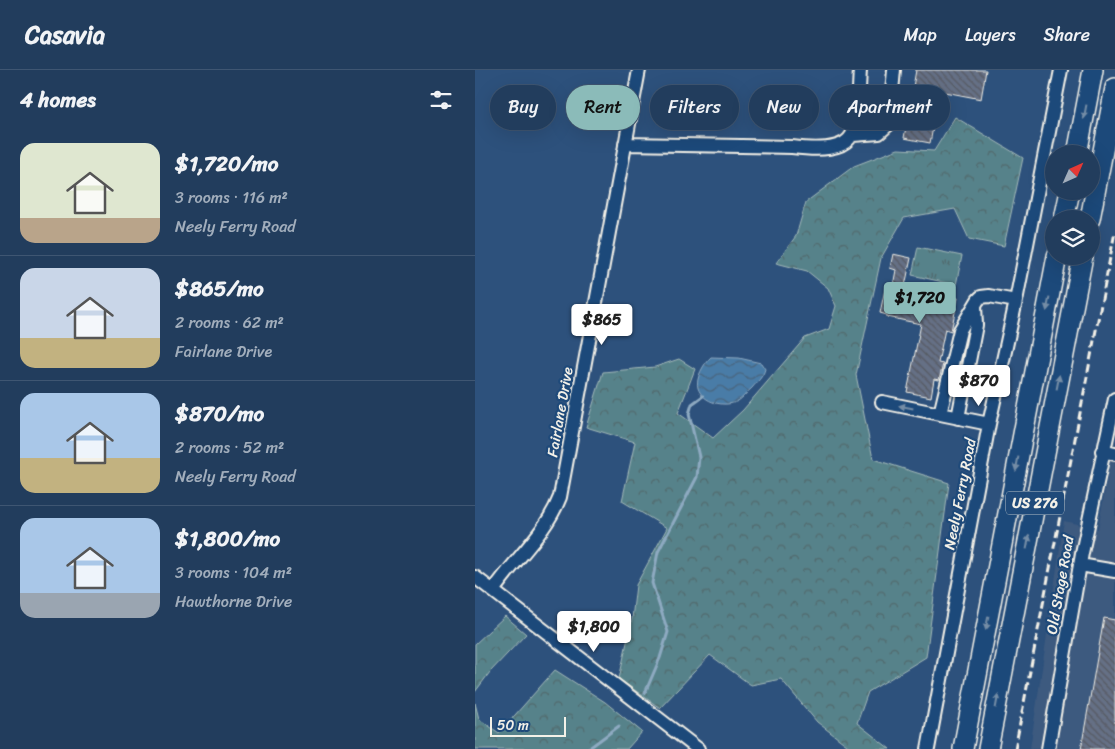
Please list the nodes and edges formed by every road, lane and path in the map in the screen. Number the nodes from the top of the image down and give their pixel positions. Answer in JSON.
{"nodes":[{"id":1,"x":639,"y":70,"type":"edge"},
{"id":2,"x":860,"y":70,"type":"edge"},
{"id":3,"x":894,"y":70,"type":"edge"},
{"id":4,"x":1061,"y":70,"type":"edge"},
{"id":5,"x":1093,"y":70,"type":"edge"},
{"id":6,"x":1115,"y":88,"type":"edge"},
{"id":7,"x":853,"y":135,"type":"junction"},
{"id":8,"x":625,"y":144,"type":"junction"},
{"id":9,"x":1079,"y":145,"type":"edge"},
{"id":10,"x":1092,"y":210,"type":"edge"},
{"id":11,"x":1055,"y":265,"type":"edge"},
{"id":12,"x":1081,"y":265,"type":"edge"},
{"id":13,"x":1016,"y":302,"type":"junction"},
{"id":14,"x":975,"y":306,"type":"junction"},
{"id":15,"x":1115,"y":399,"type":"edge"},
{"id":16,"x":882,"y":402,"type":"dead end"},
{"id":17,"x":935,"y":413,"type":"junction"},
{"id":18,"x":958,"y":418,"type":"junction"},
{"id":19,"x":989,"y":424,"type":"junction"},
{"id":20,"x":1109,"y":453,"type":"edge"},
{"id":21,"x":1080,"y":565,"type":"junction"},
{"id":22,"x":1115,"y":571,"type":"edge"},
{"id":23,"x":475,"y":577,"type":"edge"},
{"id":24,"x":493,"y":591,"type":"junction"},
{"id":25,"x":697,"y":749,"type":"edge"},
{"id":26,"x":929,"y":749,"type":"edge"},
{"id":27,"x":963,"y":749,"type":"edge"},
{"id":28,"x":988,"y":749,"type":"edge"},
{"id":29,"x":1047,"y":749,"type":"edge"}],
"edges":[{"from":1,"to":8,"type":"street","name":"Fairlane Drive"},
{"from":2,"to":7,"type":"street"},
{"from":3,"to":7,"type":"street"},
{"from":4,"to":13,"type":"street","name":"Neely Ferry Road"},
{"from":5,"to":9,"type":"highway","one_way":true},
{"from":6,"to":10,"type":"highway"},
{"from":7,"to":8,"type":"street"},
{"from":8,"to":24,"type":"street","name":"Fairlane Drive"},
{"from":11,"to":27,"type":"highway","number":"US 276","one_way":true},
{"from":28,"to":12,"type":"highway","number":"US 276","one_way":true},
{"from":13,"to":14,"type":"street"},
{"from":13,"to":19,"type":"street","name":"Neely Ferry Road"},
{"from":14,"to":17,"type":"street"},
{"from":14,"to":18,"type":"street"},
{"from":15,"to":20,"type":"street","name":"Old Stage Road"},
{"from":17,"to":16,"type":"street","one_way":true},
{"from":17,"to":18,"type":"street"},
{"from":18,"to":19,"type":"street"},
{"from":19,"to":26,"type":"street","name":"Neely Ferry Road"},
{"from":20,"to":21,"type":"street","name":"Old Stage Road"},
{"from":21,"to":22,"type":"street"},
{"from":21,"to":29,"type":"street","name":"Old Stage Road"},
{"from":23,"to":24,"type":"street"},
{"from":24,"to":25,"type":"street"}]}
